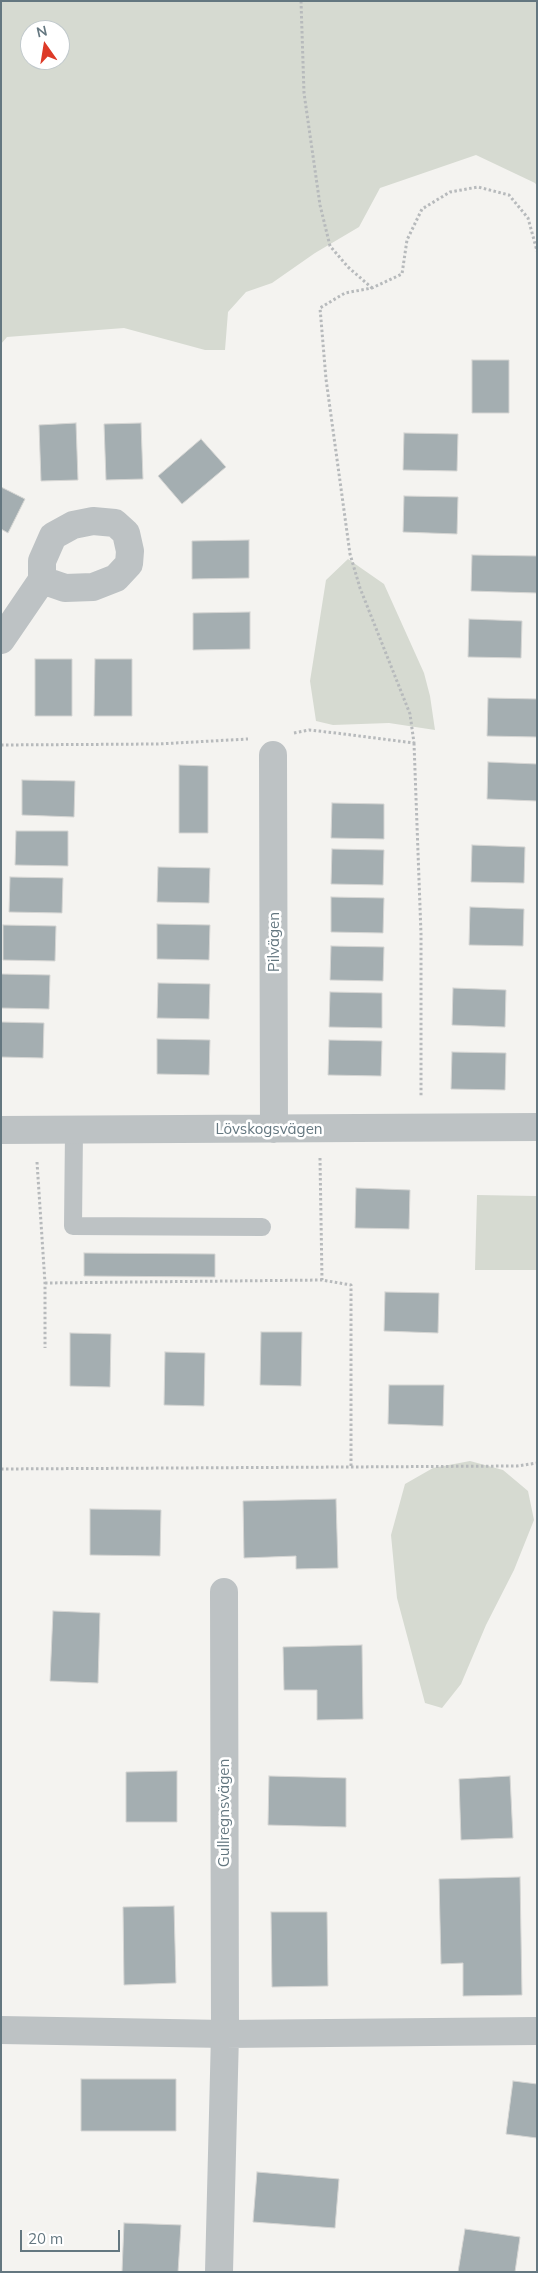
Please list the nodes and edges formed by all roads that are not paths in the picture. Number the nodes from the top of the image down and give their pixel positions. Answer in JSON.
{"nodes":[{"id":1,"x":42,"y":580,"type":"dead end"},
{"id":2,"x":1,"y":640,"type":"edge"},
{"id":3,"x":273,"y":745,"type":"road end"},
{"id":4,"x":537,"y":1127,"type":"edge"},
{"id":5,"x":274,"y":1129,"type":"junction"},
{"id":6,"x":1,"y":1130,"type":"edge"},
{"id":7,"x":74,"y":1131,"type":"junction"},
{"id":8,"x":262,"y":1227,"type":"dead end"},
{"id":9,"x":224,"y":1592,"type":"dead end"},
{"id":10,"x":1,"y":2030,"type":"edge"},
{"id":11,"x":537,"y":2031,"type":"edge"},
{"id":12,"x":225,"y":2034,"type":"junction"},
{"id":13,"x":219,"y":2272,"type":"edge"}],
"edges":[{"from":1,"to":2,"type":"street"},
{"from":3,"to":5,"type":"street","name":"Pilvägen"},
{"from":4,"to":5,"type":"street","name":"Lövskogsvägen"},
{"from":5,"to":7,"type":"street","name":"Lövskogsvägen"},
{"from":6,"to":7,"type":"street","name":"Lövskogsvägen"},
{"from":7,"to":8,"type":"lane"},
{"from":9,"to":12,"type":"street","name":"Gullregnsvägen"},
{"from":10,"to":12,"type":"street"},
{"from":11,"to":12,"type":"street"},
{"from":12,"to":13,"type":"street","name":"Gullregnsvägen"}]}
